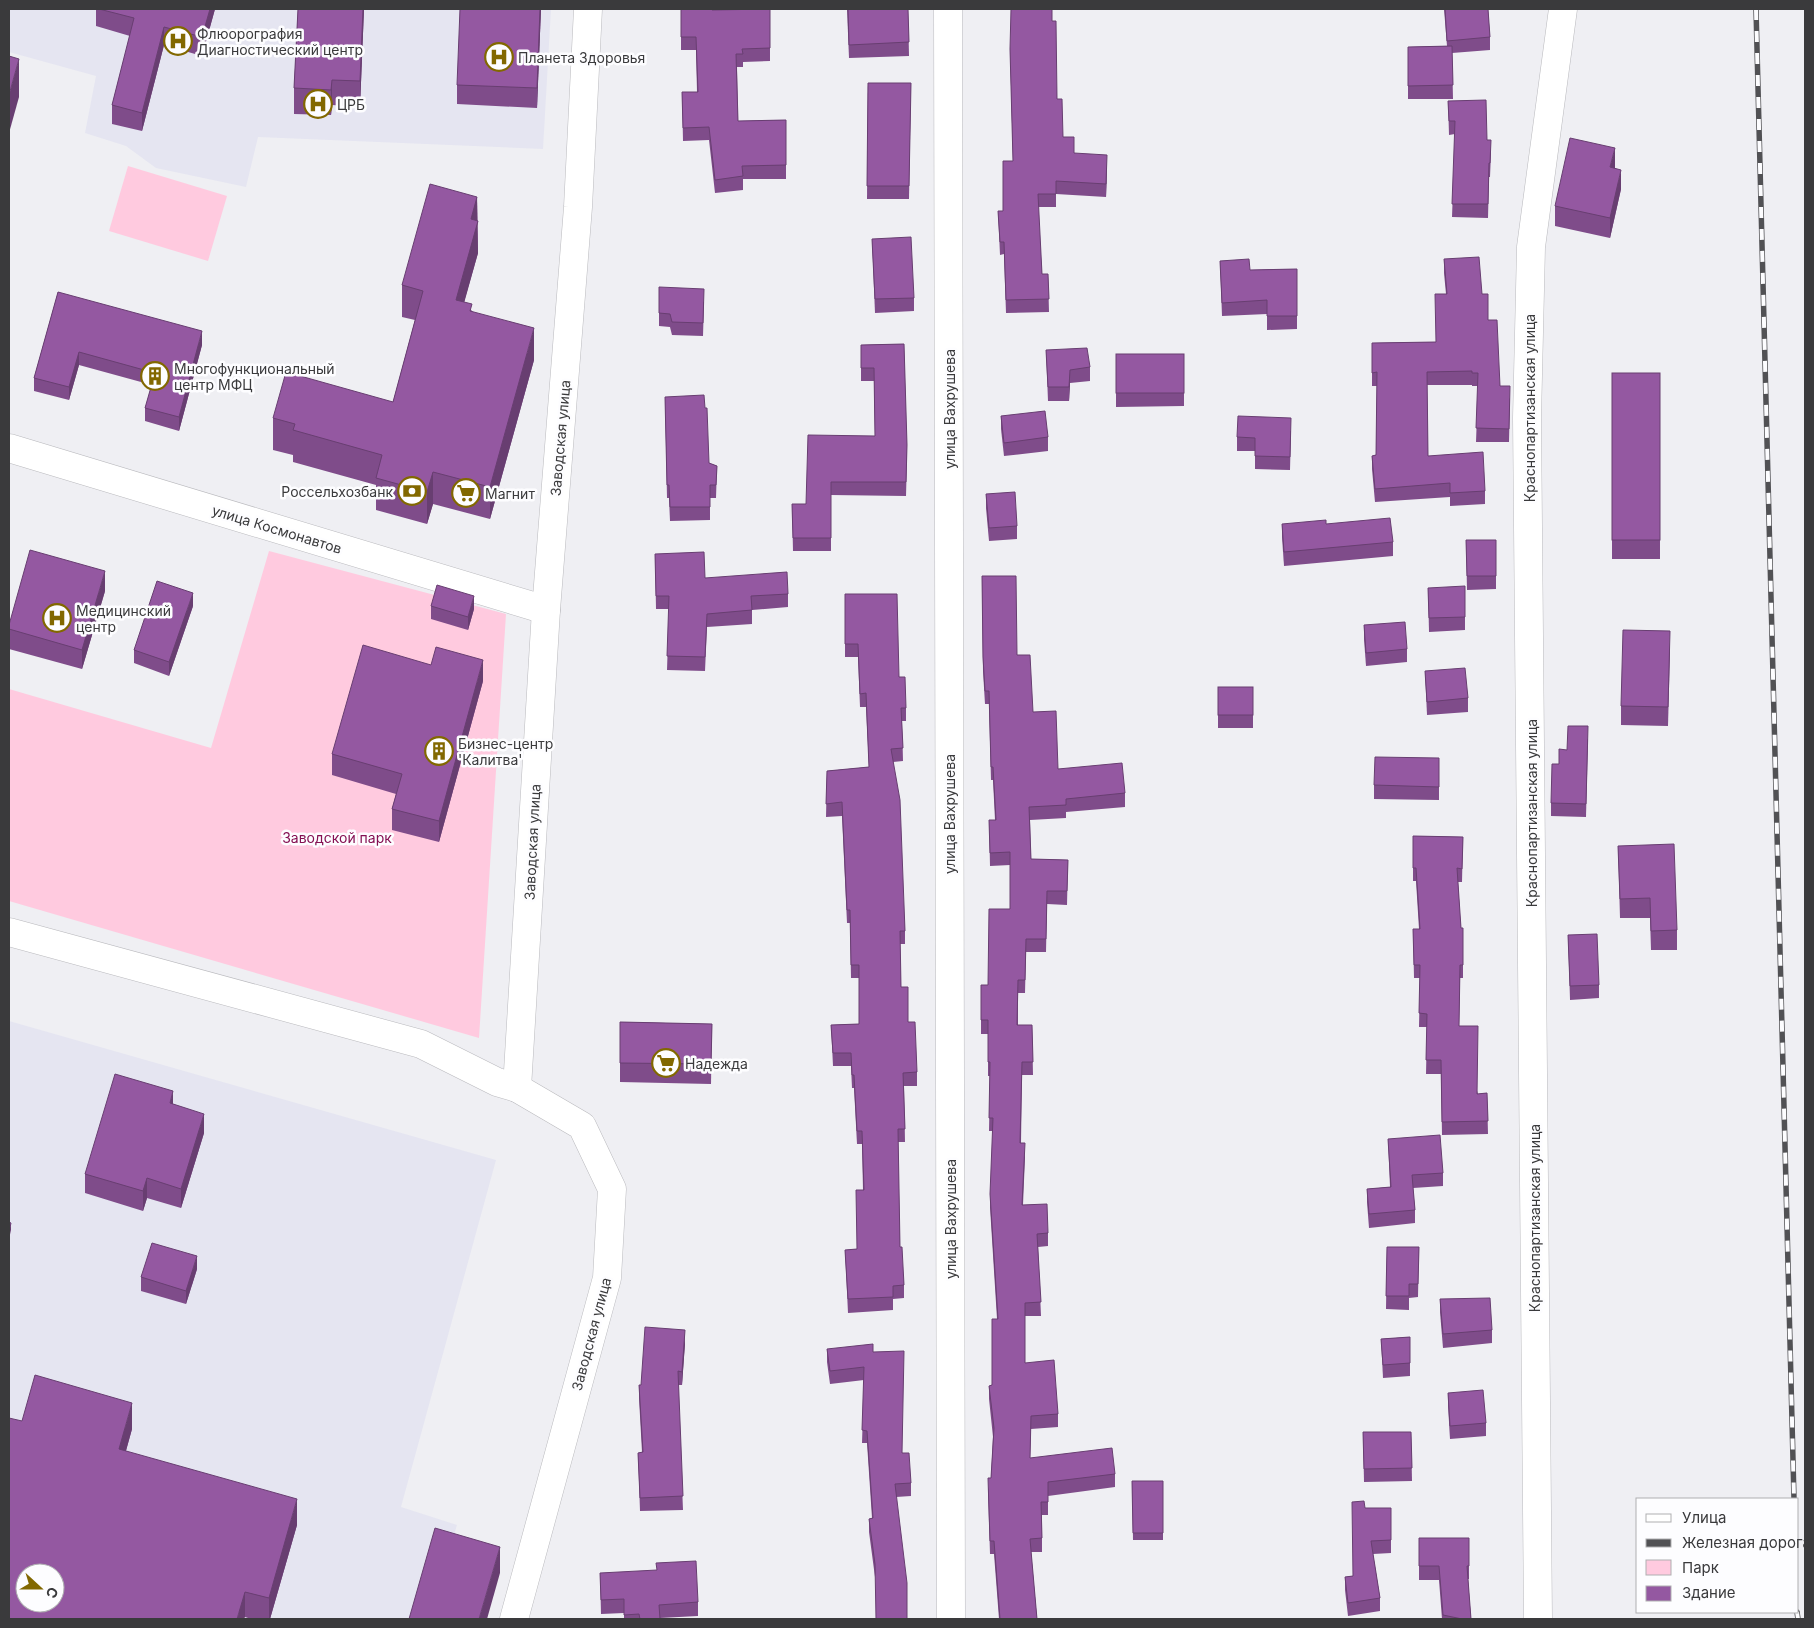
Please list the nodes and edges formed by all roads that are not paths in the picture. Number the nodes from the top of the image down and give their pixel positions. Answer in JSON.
{"nodes":[{"id":1,"x":588,"y":9,"type":"edge"},
{"id":2,"x":948,"y":9,"type":"edge"},
{"id":3,"x":1563,"y":9,"type":"edge"},
{"id":4,"x":9,"y":448,"type":"edge"},
{"id":5,"x":546,"y":610,"type":"junction"},
{"id":6,"x":9,"y":932,"type":"edge"},
{"id":7,"x":517,"y":1088,"type":"junction"},
{"id":8,"x":514,"y":1619,"type":"edge"},
{"id":9,"x":951,"y":1619,"type":"edge"},
{"id":10,"x":1538,"y":1619,"type":"edge"}],
"edges":[{"from":1,"to":5,"type":"street","name":"Заводская улица"},
{"from":2,"to":9,"type":"street","name":"улица Вахрушева"},
{"from":3,"to":10,"type":"street","name":"Краснопартизанская улица"},
{"from":4,"to":5,"type":"street","name":"улица Космонавтов"},
{"from":5,"to":7,"type":"street","name":"Заводская улица"},
{"from":6,"to":7,"type":"street"},
{"from":7,"to":8,"type":"street","name":"Заводская улица"}]}
